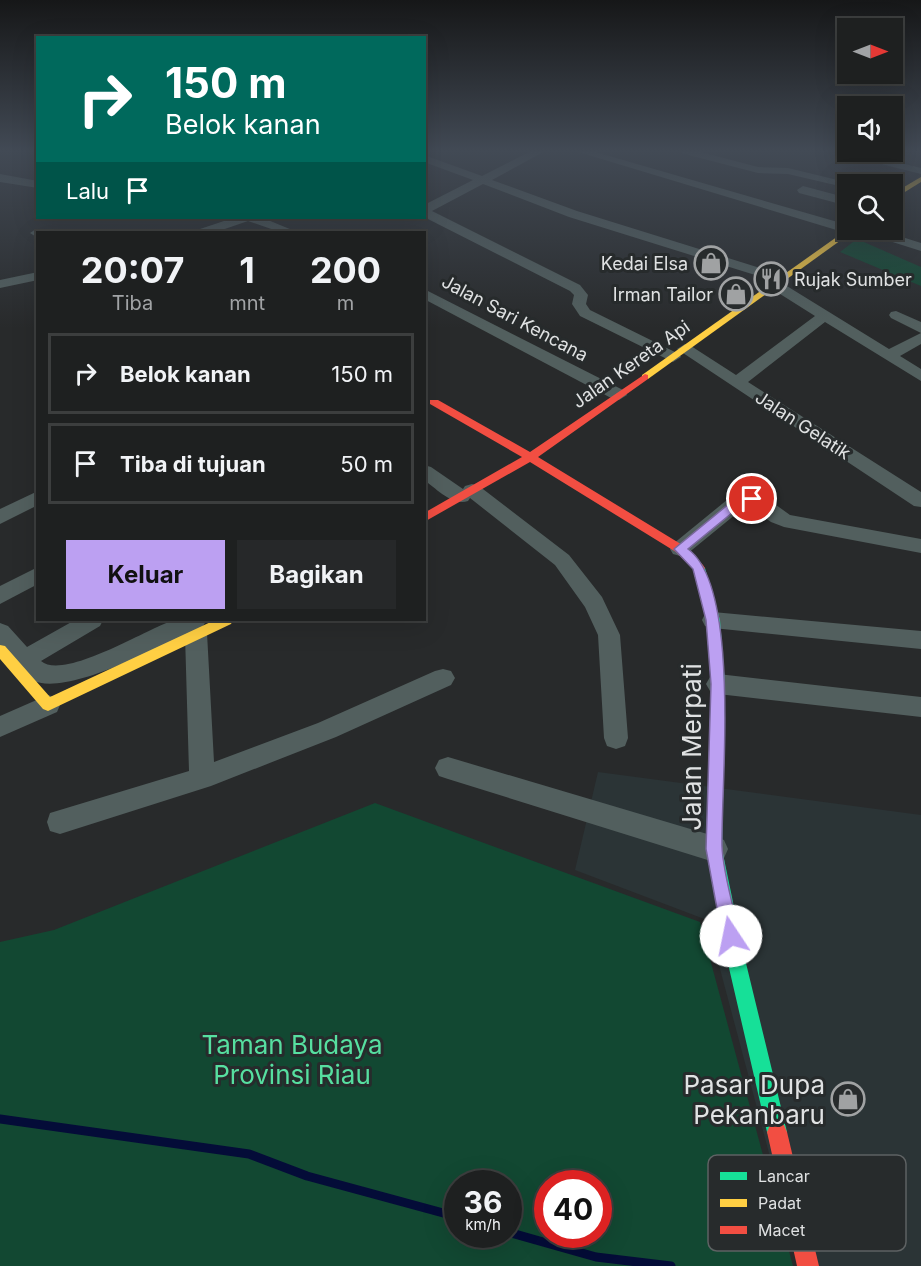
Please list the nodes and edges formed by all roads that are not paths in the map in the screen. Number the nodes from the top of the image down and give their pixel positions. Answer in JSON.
{"nodes":[{"id":1,"x":563,"y":210,"type":"edge"},
{"id":2,"x":785,"y":210,"type":"edge"},
{"id":3,"x":426,"y":212,"type":"edge"},
{"id":4,"x":241,"y":219,"type":"edge"},
{"id":5,"x":256,"y":219,"type":"edge"},
{"id":6,"x":837,"y":225,"type":"edge"},
{"id":7,"x":208,"y":231,"type":"edge"},
{"id":8,"x":288,"y":231,"type":"edge"},
{"id":9,"x":837,"y":238,"type":"edge"},
{"id":10,"x":900,"y":240,"type":"edge"},
{"id":11,"x":921,"y":247,"type":"edge"},
{"id":12,"x":36,"y":276,"type":"edge"},
{"id":13,"x":778,"y":281,"type":"junction"},
{"id":14,"x":0,"y":284,"type":"edge"},
{"id":15,"x":426,"y":294,"type":"edge"},
{"id":16,"x":896,"y":315,"type":"dead end"},
{"id":17,"x":824,"y":316,"type":"junction"},
{"id":18,"x":921,"y":327,"type":"edge"},
{"id":19,"x":921,"y":338,"type":"edge"},
{"id":20,"x":679,"y":353,"type":"junction"},
{"id":21,"x":888,"y":356,"type":"junction"},
{"id":22,"x":921,"y":376,"type":"edge"},
{"id":23,"x":736,"y":382,"type":"junction"},
{"id":24,"x":619,"y":394,"type":"junction"},
{"id":25,"x":434,"y":402,"type":"dead end"},
{"id":26,"x":530,"y":457,"type":"junction"},
{"id":27,"x":426,"y":472,"type":"edge"},
{"id":28,"x":466,"y":494,"type":"junction"},
{"id":29,"x":36,"y":498,"type":"edge"},
{"id":30,"x":921,"y":501,"type":"edge"},
{"id":31,"x":0,"y":517,"type":"edge"},
{"id":32,"x":426,"y":517,"type":"edge"},
{"id":33,"x":921,"y":546,"type":"edge"},
{"id":34,"x":680,"y":549,"type":"junction"},
{"id":35,"x":36,"y":575,"type":"edge"},
{"id":36,"x":0,"y":596,"type":"edge"},
{"id":37,"x":713,"y":620,"type":"junction"},
{"id":38,"x":90,"y":621,"type":"edge"},
{"id":39,"x":221,"y":621,"type":"edge"},
{"id":40,"x":196,"y":626,"type":"edge"},
{"id":41,"x":0,"y":632,"type":"edge"},
{"id":42,"x":921,"y":640,"type":"edge"},
{"id":43,"x":0,"y":650,"type":"edge"},
{"id":44,"x":27,"y":658,"type":"junction"},
{"id":45,"x":442,"y":678,"type":"dead end"},
{"id":46,"x":718,"y":684,"type":"junction"},
{"id":47,"x":48,"y":705,"type":"junction"},
{"id":48,"x":921,"y":706,"type":"edge"},
{"id":49,"x":0,"y":727,"type":"edge"},
{"id":50,"x":616,"y":738,"type":"dead end"},
{"id":51,"x":448,"y":768,"type":"dead end"},
{"id":52,"x":202,"y":777,"type":"junction"},
{"id":53,"x":60,"y":822,"type":"dead end"},
{"id":54,"x":714,"y":849,"type":"junction"},
{"id":55,"x":781,"y":1155,"type":"edge"},
{"id":56,"x":804,"y":1251,"type":"edge"},
{"id":57,"x":808,"y":1266,"type":"edge"}],
"edges":[{"from":1,"to":13,"type":"street"},
{"from":2,"to":6,"type":"street"},
{"from":3,"to":20,"type":"street","name":"Jalan Gelatik"},
{"from":4,"to":7,"type":"street"},
{"from":5,"to":8,"type":"street"},
{"from":9,"to":13,"type":"street","name":"Jalan Kereta Api"},
{"from":10,"to":11,"type":"street"},
{"from":12,"to":14,"type":"street"},
{"from":13,"to":17,"type":"street"},
{"from":13,"to":20,"type":"street","name":"Jalan Kereta Api"},
{"from":15,"to":24,"type":"street","name":"Jalan Sari Kencana"},
{"from":16,"to":18,"type":"street"},
{"from":17,"to":21,"type":"street"},
{"from":17,"to":23,"type":"street"},
{"from":19,"to":21,"type":"street"},
{"from":20,"to":23,"type":"street","name":"Jalan Gelatik"},
{"from":20,"to":24,"type":"street","name":"Jalan Kereta Api"},
{"from":21,"to":22,"type":"street"},
{"from":23,"to":30,"type":"street","name":"Jalan Gelatik"},
{"from":24,"to":26,"type":"street","name":"Jalan Kereta Api"},
{"from":25,"to":26,"type":"street","name":"Jalan Merpati"},
{"from":26,"to":28,"type":"street","name":"Jalan Kereta Api"},
{"from":26,"to":34,"type":"street","name":"Jalan Merpati"},
{"from":27,"to":28,"type":"street"},
{"from":28,"to":32,"type":"street","name":"Jalan Kereta Api"},
{"from":28,"to":50,"type":"street"},
{"from":29,"to":31,"type":"street"},
{"from":33,"to":34,"type":"street"},
{"from":34,"to":37,"type":"street","name":"Jalan Merpati"},
{"from":35,"to":36,"type":"street"},
{"from":37,"to":42,"type":"street"},
{"from":37,"to":46,"type":"street","name":"Jalan Merpati"},
{"from":38,"to":44,"type":"street"},
{"from":39,"to":40,"type":"street"},
{"from":40,"to":44,"type":"street"},
{"from":40,"to":47,"type":"street"},
{"from":40,"to":52,"type":"street"},
{"from":41,"to":44,"type":"street"},
{"from":43,"to":47,"type":"street"},
{"from":45,"to":52,"type":"street"},
{"from":46,"to":48,"type":"street"},
{"from":46,"to":54,"type":"street","name":"Jalan Merpati"},
{"from":47,"to":49,"type":"street"},
{"from":51,"to":54,"type":"street"},
{"from":52,"to":53,"type":"street"},
{"from":54,"to":55,"type":"street","name":"Jalan Merpati"},
{"from":56,"to":57,"type":"street","name":"Jalan Merpati"}]}
